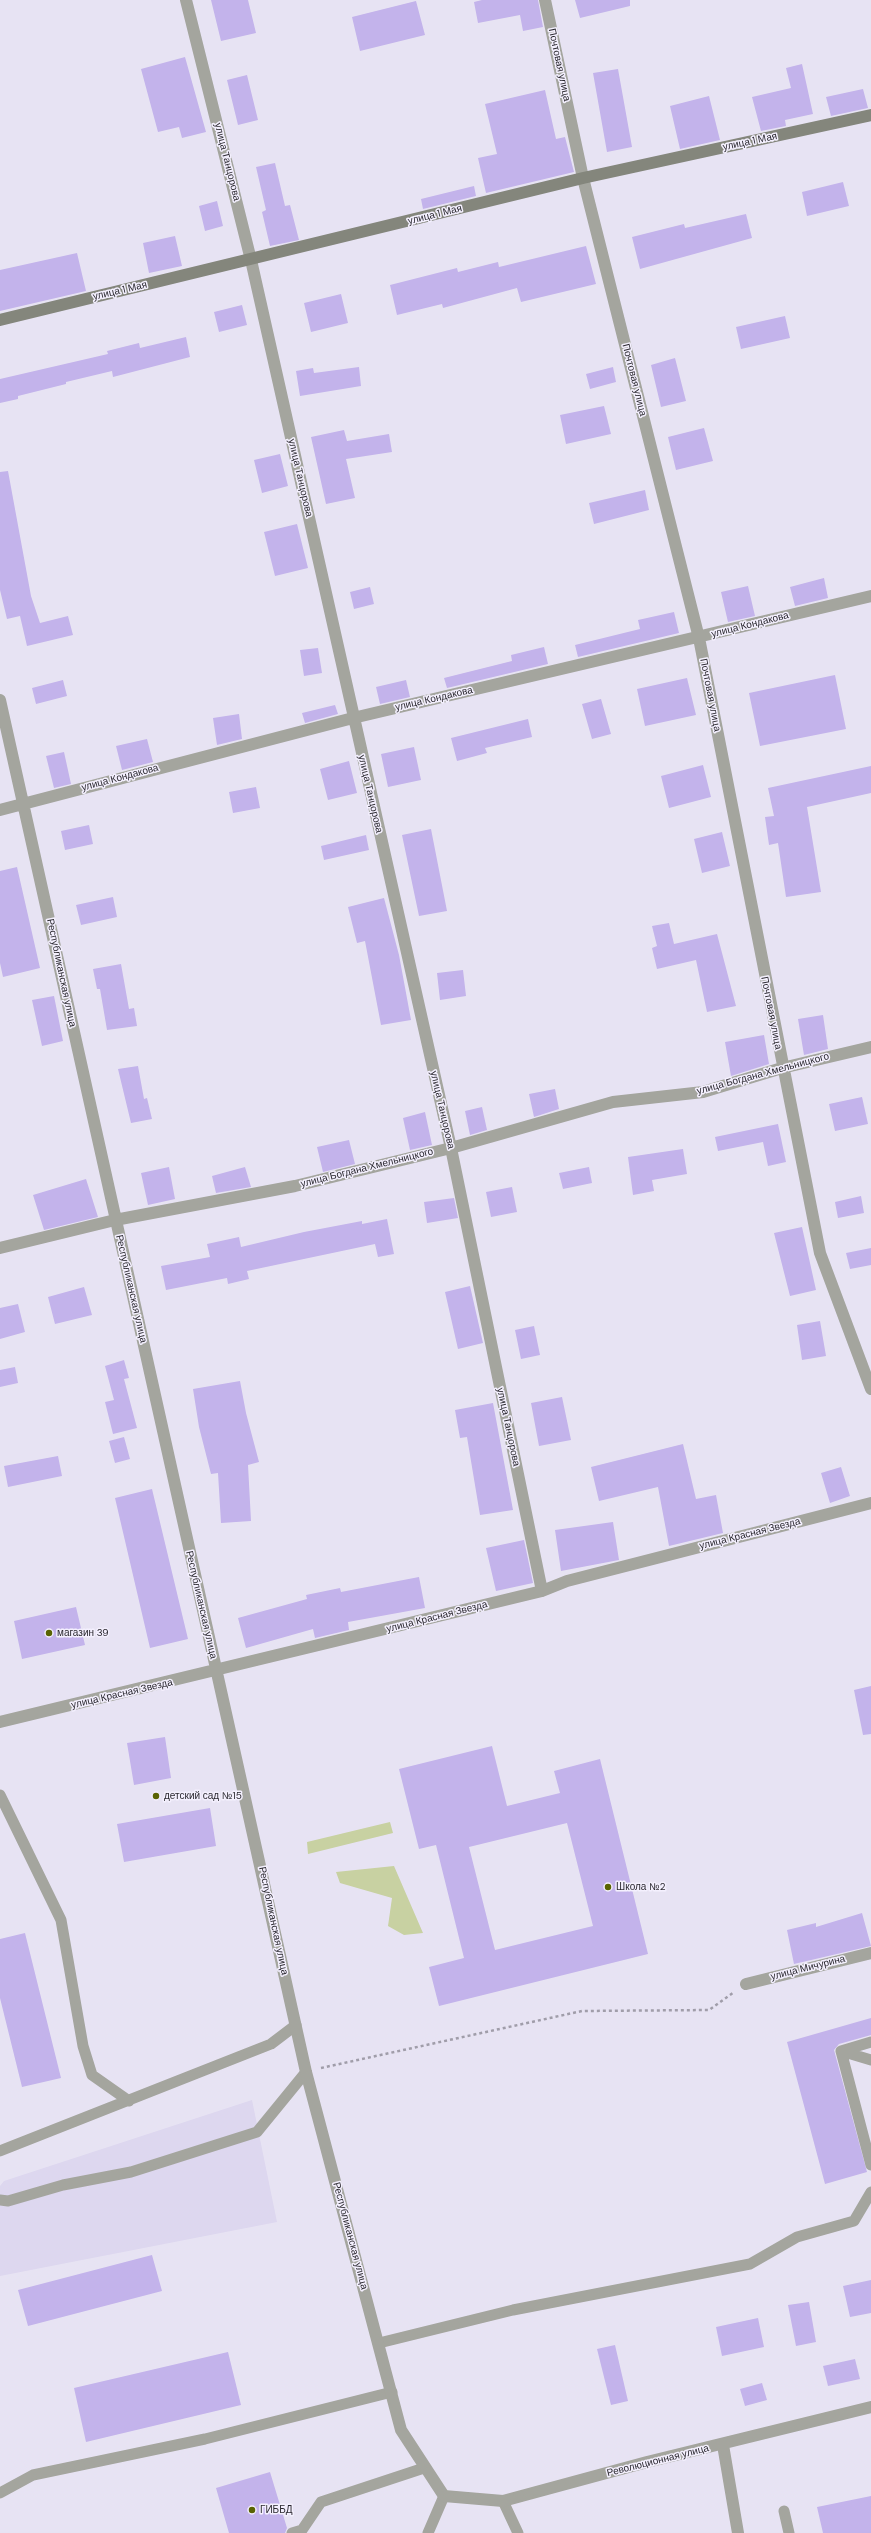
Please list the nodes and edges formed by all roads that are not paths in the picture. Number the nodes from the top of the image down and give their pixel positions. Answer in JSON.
{"nodes":[{"id":1,"x":186,"y":0,"type":"edge"},
{"id":2,"x":545,"y":0,"type":"edge"},
{"id":3,"x":871,"y":115,"type":"edge"},
{"id":4,"x":583,"y":178,"type":"junction"},
{"id":5,"x":251,"y":260,"type":"junction"},
{"id":6,"x":0,"y":320,"type":"edge"},
{"id":7,"x":871,"y":596,"type":"edge"},
{"id":8,"x":699,"y":638,"type":"junction"},
{"id":9,"x":0,"y":700,"type":"edge"},
{"id":10,"x":353,"y":718,"type":"junction"},
{"id":11,"x":24,"y":804,"type":"junction"},
{"id":12,"x":0,"y":810,"type":"edge"},
{"id":13,"x":871,"y":1047,"type":"edge"},
{"id":14,"x":782,"y":1068,"type":"junction"},
{"id":15,"x":450,"y":1148,"type":"junction"},
{"id":16,"x":115,"y":1220,"type":"junction"},
{"id":17,"x":0,"y":1248,"type":"edge"},
{"id":18,"x":871,"y":1389,"type":"edge"},
{"id":19,"x":871,"y":1503,"type":"edge"},
{"id":20,"x":542,"y":1591,"type":"junction"},
{"id":21,"x":216,"y":1672,"type":"junction"},
{"id":22,"x":0,"y":1722,"type":"edge"},
{"id":23,"x":0,"y":1795,"type":"edge"},
{"id":24,"x":871,"y":1953,"type":"edge"},
{"id":25,"x":746,"y":1984,"type":"road end"},
{"id":26,"x":296,"y":2025,"type":"junction"},
{"id":27,"x":871,"y":2042,"type":"edge"},
{"id":28,"x":841,"y":2052,"type":"junction"},
{"id":29,"x":871,"y":2060,"type":"edge"},
{"id":30,"x":306,"y":2072,"type":"junction"},
{"id":31,"x":130,"y":2101,"type":"junction"},
{"id":32,"x":0,"y":2151,"type":"edge"},
{"id":33,"x":871,"y":2165,"type":"edge"},
{"id":34,"x":871,"y":2192,"type":"edge"},
{"id":35,"x":0,"y":2200,"type":"edge"},
{"id":36,"x":379,"y":2343,"type":"junction"},
{"id":37,"x":392,"y":2392,"type":"junction"},
{"id":38,"x":871,"y":2407,"type":"edge"},
{"id":39,"x":723,"y":2445,"type":"junction"},
{"id":40,"x":424,"y":2468,"type":"junction"},
{"id":41,"x":0,"y":2494,"type":"edge"},
{"id":42,"x":444,"y":2496,"type":"junction"},
{"id":43,"x":503,"y":2501,"type":"junction"},
{"id":44,"x":784,"y":2511,"type":"dead end"},
{"id":45,"x":292,"y":2533,"type":"edge"},
{"id":46,"x":428,"y":2533,"type":"edge"},
{"id":47,"x":518,"y":2533,"type":"edge"},
{"id":48,"x":738,"y":2533,"type":"edge"},
{"id":49,"x":789,"y":2533,"type":"edge"}],
"edges":[{"from":1,"to":5,"type":"street","name":"улица Танцорова"},
{"from":2,"to":4,"type":"street","name":"Почтовая улица"},
{"from":3,"to":4,"type":"street","name":"улица 1 Мая"},
{"from":4,"to":5,"type":"street","name":"улица 1 Мая"},
{"from":4,"to":8,"type":"street","name":"Почтовая улица"},
{"from":5,"to":6,"type":"street","name":"улица 1 Мая"},
{"from":5,"to":10,"type":"street","name":"улица Танцорова"},
{"from":7,"to":8,"type":"street","name":"улица Кондакова"},
{"from":8,"to":10,"type":"street","name":"улица Кондакова"},
{"from":8,"to":14,"type":"street","name":"Почтовая улица"},
{"from":9,"to":11,"type":"street","name":"Республиканская улица"},
{"from":10,"to":11,"type":"street","name":"улица Кондакова"},
{"from":10,"to":15,"type":"street","name":"улица Танцорова"},
{"from":11,"to":12,"type":"street","name":"улица Кондакова"},
{"from":11,"to":16,"type":"street","name":"Республиканская улица"},
{"from":13,"to":14,"type":"street","name":"улица Богдана Хмельницкого"},
{"from":14,"to":15,"type":"street","name":"улица Богдана Хмельницкого"},
{"from":14,"to":18,"type":"street","name":"Почтовая улица"},
{"from":15,"to":16,"type":"street","name":"улица Богдана Хмельницкого"},
{"from":15,"to":20,"type":"street","name":"улица Танцорова"},
{"from":16,"to":17,"type":"street","name":"улица Богдана Хмельницкого"},
{"from":16,"to":21,"type":"street","name":"Республиканская улица"},
{"from":19,"to":20,"type":"street","name":"улица Красная Звезда"},
{"from":20,"to":21,"type":"street","name":"улица Красная Звезда"},
{"from":21,"to":22,"type":"street","name":"улица Красная Звезда"},
{"from":21,"to":26,"type":"street","name":"Республиканская улица"},
{"from":23,"to":31,"type":"lane"},
{"from":24,"to":25,"type":"street","name":"улица Мичурина"},
{"from":26,"to":30,"type":"street","name":"Республиканская улица"},
{"from":26,"to":31,"type":"lane"},
{"from":27,"to":28,"type":"lane"},
{"from":28,"to":29,"type":"lane"},
{"from":28,"to":33,"type":"lane"},
{"from":30,"to":35,"type":"lane"},
{"from":30,"to":36,"type":"street","name":"Республиканская улица"},
{"from":31,"to":32,"type":"lane"},
{"from":34,"to":36,"type":"lane"},
{"from":36,"to":37,"type":"street","name":"Республиканская улица"},
{"from":37,"to":40,"type":"street","name":"Республиканская улица"},
{"from":37,"to":41,"type":"lane"},
{"from":38,"to":39,"type":"street","name":"Революционная улица"},
{"from":39,"to":43,"type":"street","name":"Революционная улица"},
{"from":39,"to":48,"type":"street"},
{"from":40,"to":42,"type":"street","name":"Республиканская улица"},
{"from":40,"to":45,"type":"lane"},
{"from":42,"to":43,"type":"street","name":"Революционная улица"},
{"from":42,"to":46,"type":"lane"},
{"from":43,"to":47,"type":"lane"},
{"from":44,"to":49,"type":"lane"}]}
